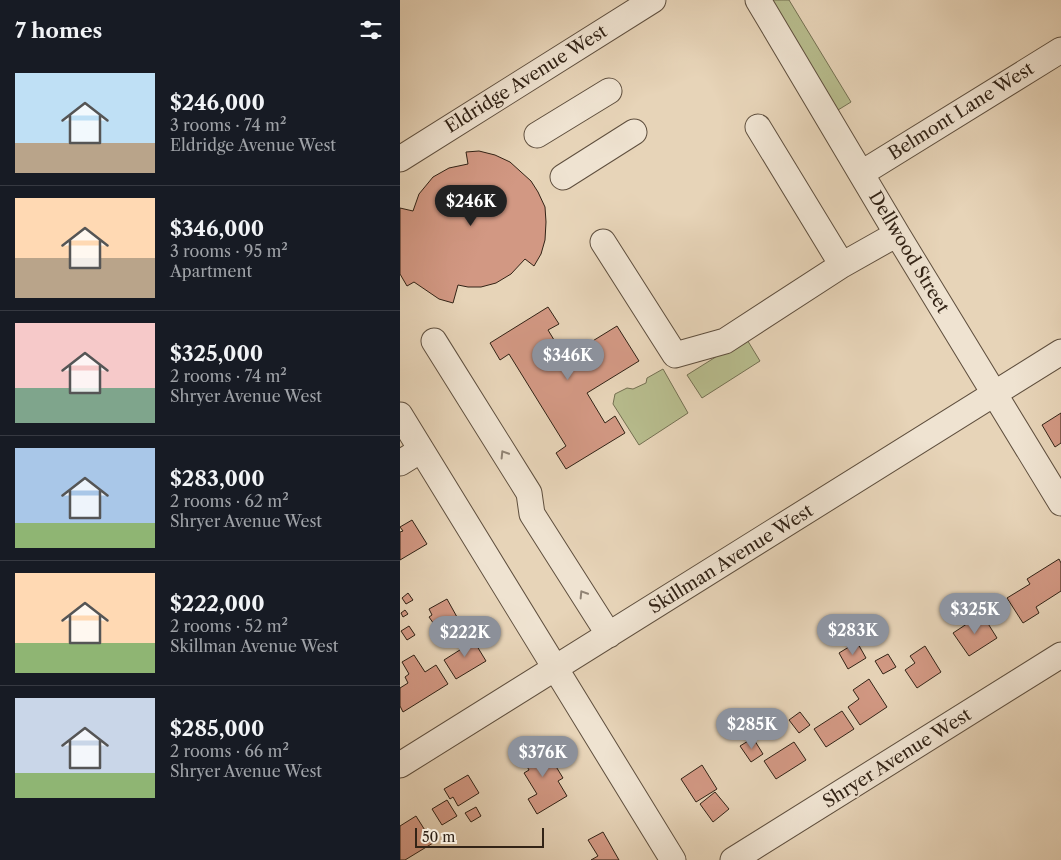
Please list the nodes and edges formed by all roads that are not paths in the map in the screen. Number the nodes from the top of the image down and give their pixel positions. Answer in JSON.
{"nodes":[{"id":1,"x":653,"y":0,"type":"edge"},
{"id":2,"x":758,"y":0,"type":"edge"},
{"id":3,"x":1061,"y":50,"type":"edge"},
{"id":4,"x":609,"y":91,"type":"dead end"},
{"id":5,"x":758,"y":127,"type":"dead end"},
{"id":6,"x":634,"y":132,"type":"dead end"},
{"id":7,"x":537,"y":134,"type":"dead end"},
{"id":8,"x":400,"y":159,"type":"edge"},
{"id":9,"x":862,"y":173,"type":"junction"},
{"id":10,"x":563,"y":177,"type":"dead end"},
{"id":11,"x":897,"y":234,"type":"junction"},
{"id":12,"x":604,"y":242,"type":"dead end"},
{"id":13,"x":842,"y":265,"type":"junction"},
{"id":14,"x":434,"y":341,"type":"dead end"},
{"id":15,"x":1061,"y":352,"type":"edge"},
{"id":16,"x":994,"y":394,"type":"junction"},
{"id":17,"x":400,"y":415,"type":"edge"},
{"id":18,"x":410,"y":456,"type":"edge"},
{"id":19,"x":1061,"y":503,"type":"edge"},
{"id":20,"x":609,"y":636,"type":"junction"},
{"id":21,"x":1061,"y":655,"type":"edge"},
{"id":22,"x":555,"y":669,"type":"junction"},
{"id":23,"x":400,"y":765,"type":"edge"},
{"id":24,"x":673,"y":860,"type":"edge"},
{"id":25,"x":733,"y":860,"type":"edge"}],
"edges":[{"from":1,"to":8,"type":"street","name":"Eldridge Avenue West"},
{"from":2,"to":9,"type":"street","name":"Dellwood Street"},
{"from":3,"to":9,"type":"street","name":"Belmont Lane West"},
{"from":4,"to":7,"type":"street"},
{"from":5,"to":13,"type":"street"},
{"from":6,"to":10,"type":"street"},
{"from":9,"to":11,"type":"street","name":"Dellwood Street"},
{"from":11,"to":13,"type":"street"},
{"from":11,"to":16,"type":"street","name":"Dellwood Street"},
{"from":12,"to":13,"type":"street"},
{"from":20,"to":14,"type":"street","one_way":true},
{"from":15,"to":16,"type":"street","name":"Skillman Avenue West"},
{"from":16,"to":19,"type":"street","name":"Dellwood Street"},
{"from":16,"to":20,"type":"street","name":"Skillman Avenue West"},
{"from":17,"to":18,"type":"street"},
{"from":18,"to":22,"type":"street"},
{"from":20,"to":22,"type":"street","name":"Skillman Avenue West"},
{"from":21,"to":25,"type":"street","name":"Shryer Avenue West"},
{"from":22,"to":23,"type":"street","name":"Skillman Avenue West"},
{"from":22,"to":24,"type":"street"}]}
